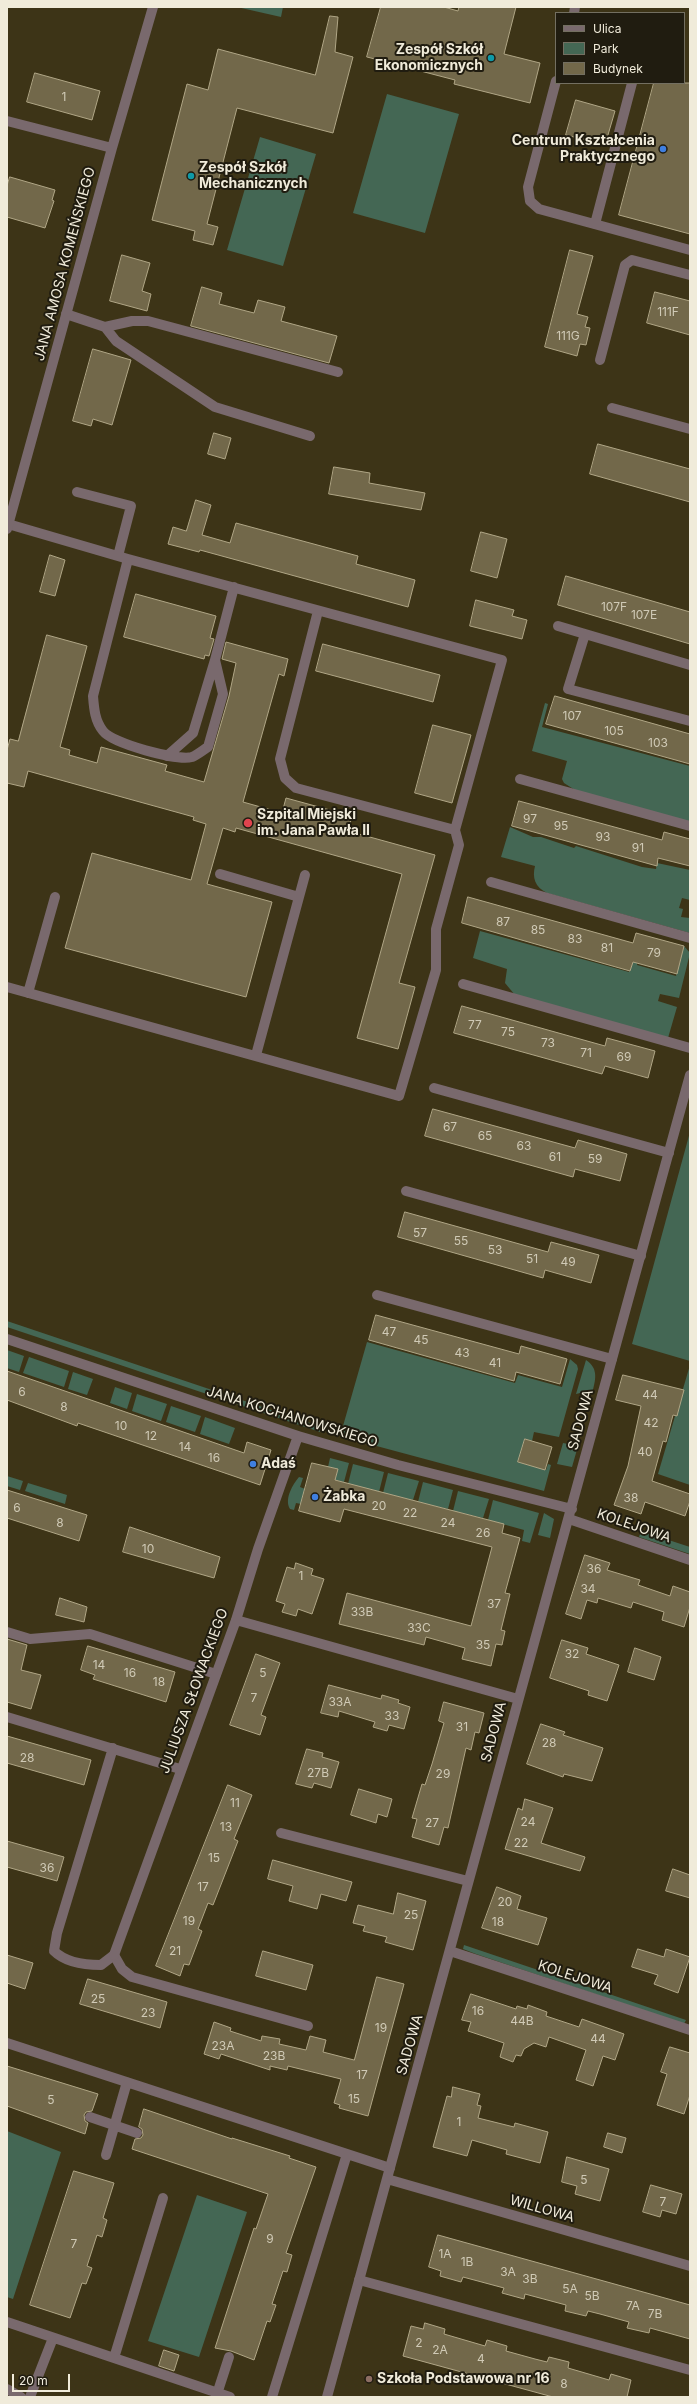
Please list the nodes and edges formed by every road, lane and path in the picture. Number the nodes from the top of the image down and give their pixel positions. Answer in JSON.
{"nodes":[{"id":1,"x":153,"y":7,"type":"edge"},
{"id":2,"x":555,"y":84,"type":"edge"},
{"id":3,"x":632,"y":84,"type":"edge"},
{"id":4,"x":7,"y":121,"type":"edge"},
{"id":5,"x":112,"y":148,"type":"junction"},
{"id":6,"x":596,"y":224,"type":"junction"},
{"id":7,"x":690,"y":250,"type":"edge"},
{"id":8,"x":690,"y":275,"type":"edge"},
{"id":9,"x":66,"y":314,"type":"junction"},
{"id":10,"x":105,"y":327,"type":"junction"},
{"id":11,"x":600,"y":360,"type":"dead end"},
{"id":12,"x":338,"y":372,"type":"dead end"},
{"id":13,"x":612,"y":408,"type":"dead end"},
{"id":14,"x":690,"y":429,"type":"edge"},
{"id":15,"x":310,"y":436,"type":"dead end"},
{"id":16,"x":78,"y":492,"type":"dead end"},
{"id":17,"x":8,"y":526,"type":"edge"},
{"id":18,"x":118,"y":556,"type":"junction"},
{"id":19,"x":128,"y":559,"type":"junction"},
{"id":20,"x":234,"y":588,"type":"junction"},
{"id":21,"x":318,"y":611,"type":"junction"},
{"id":22,"x":558,"y":626,"type":"dead end"},
{"id":23,"x":584,"y":634,"type":"junction"},
{"id":24,"x":215,"y":660,"type":"junction"},
{"id":25,"x":690,"y":665,"type":"edge"},
{"id":26,"x":690,"y":721,"type":"edge"},
{"id":27,"x":167,"y":756,"type":"junction"},
{"id":28,"x":520,"y":779,"type":"dead end"},
{"id":29,"x":690,"y":826,"type":"edge"},
{"id":30,"x":455,"y":830,"type":"junction"},
{"id":31,"x":220,"y":874,"type":"dead end"},
{"id":32,"x":305,"y":875,"type":"dead end"},
{"id":33,"x":491,"y":882,"type":"dead end"},
{"id":34,"x":55,"y":897,"type":"dead end"},
{"id":35,"x":299,"y":897,"type":"junction"},
{"id":36,"x":690,"y":938,"type":"edge"},
{"id":37,"x":463,"y":984,"type":"dead end"},
{"id":38,"x":7,"y":987,"type":"edge"},
{"id":39,"x":28,"y":993,"type":"junction"},
{"id":40,"x":690,"y":1048,"type":"edge"},
{"id":41,"x":256,"y":1055,"type":"junction"},
{"id":42,"x":690,"y":1075,"type":"edge"},
{"id":43,"x":434,"y":1088,"type":"dead end"},
{"id":44,"x":669,"y":1153,"type":"junction"},
{"id":45,"x":406,"y":1191,"type":"dead end"},
{"id":46,"x":641,"y":1256,"type":"junction"},
{"id":47,"x":377,"y":1295,"type":"dead end"},
{"id":48,"x":7,"y":1339,"type":"edge"},
{"id":49,"x":612,"y":1359,"type":"junction"},
{"id":50,"x":298,"y":1436,"type":"junction"},
{"id":51,"x":571,"y":1514,"type":"junction"},
{"id":52,"x":690,"y":1560,"type":"edge"},
{"id":53,"x":236,"y":1620,"type":"junction"},
{"id":54,"x":7,"y":1632,"type":"edge"},
{"id":55,"x":216,"y":1674,"type":"junction"},
{"id":56,"x":518,"y":1699,"type":"junction"},
{"id":57,"x":7,"y":1717,"type":"edge"},
{"id":58,"x":113,"y":1748,"type":"junction"},
{"id":59,"x":180,"y":1770,"type":"junction"},
{"id":60,"x":281,"y":1833,"type":"dead end"},
{"id":61,"x":468,"y":1881,"type":"junction"},
{"id":62,"x":450,"y":1951,"type":"junction"},
{"id":63,"x":114,"y":1955,"type":"junction"},
{"id":64,"x":308,"y":2026,"type":"dead end"},
{"id":65,"x":690,"y":2030,"type":"edge"},
{"id":66,"x":7,"y":2043,"type":"edge"},
{"id":67,"x":128,"y":2082,"type":"junction"},
{"id":68,"x":90,"y":2118,"type":"dead end"},
{"id":69,"x":115,"y":2126,"type":"junction"},
{"id":70,"x":137,"y":2133,"type":"dead end"},
{"id":71,"x":347,"y":2154,"type":"junction"},
{"id":72,"x":106,"y":2155,"type":"dead end"},
{"id":73,"x":390,"y":2168,"type":"junction"},
{"id":74,"x":387,"y":2179,"type":"junction"},
{"id":75,"x":163,"y":2198,"type":"dead end"},
{"id":76,"x":690,"y":2266,"type":"edge"},
{"id":77,"x":359,"y":2280,"type":"junction"},
{"id":78,"x":7,"y":2322,"type":"edge"},
{"id":79,"x":53,"y":2338,"type":"junction"},
{"id":80,"x":229,"y":2357,"type":"dead end"},
{"id":81,"x":114,"y":2358,"type":"junction"},
{"id":82,"x":690,"y":2370,"type":"edge"},
{"id":83,"x":7,"y":2389,"type":"edge"},
{"id":84,"x":217,"y":2394,"type":"junction"},
{"id":85,"x":21,"y":2397,"type":"edge"},
{"id":86,"x":30,"y":2397,"type":"edge"},
{"id":87,"x":230,"y":2397,"type":"edge"},
{"id":88,"x":272,"y":2397,"type":"edge"},
{"id":89,"x":327,"y":2397,"type":"edge"}],
"edges":[{"from":1,"to":5,"type":"street","name":"JANA AMOSA KOMEŃSKIEGO"},
{"from":2,"to":6,"type":"street"},
{"from":3,"to":6,"type":"street"},
{"from":4,"to":5,"type":"street"},
{"from":5,"to":9,"type":"street","name":"JANA AMOSA KOMEŃSKIEGO"},
{"from":6,"to":7,"type":"street"},
{"from":8,"to":11,"type":"street"},
{"from":9,"to":10,"type":"street"},
{"from":9,"to":17,"type":"street","name":"JANA AMOSA KOMEŃSKIEGO"},
{"from":10,"to":12,"type":"street"},
{"from":10,"to":15,"type":"street"},
{"from":13,"to":14,"type":"street"},
{"from":16,"to":18,"type":"street"},
{"from":17,"to":18,"type":"street"},
{"from":18,"to":19,"type":"street"},
{"from":19,"to":20,"type":"street"},
{"from":19,"to":27,"type":"street"},
{"from":20,"to":21,"type":"street"},
{"from":20,"to":24,"type":"street"},
{"from":21,"to":30,"type":"street"},
{"from":21,"to":30,"type":"street"},
{"from":22,"to":23,"type":"street"},
{"from":23,"to":25,"type":"street"},
{"from":23,"to":26,"type":"street"},
{"from":24,"to":27,"type":"street"},
{"from":24,"to":27,"type":"street"},
{"from":28,"to":29,"type":"street"},
{"from":30,"to":41,"type":"street"},
{"from":31,"to":35,"type":"street"},
{"from":32,"to":35,"type":"street"},
{"from":33,"to":36,"type":"street"},
{"from":34,"to":39,"type":"street"},
{"from":35,"to":41,"type":"street"},
{"from":37,"to":40,"type":"street"},
{"from":38,"to":39,"type":"street"},
{"from":39,"to":41,"type":"street"},
{"from":42,"to":44,"type":"street","name":"SADOWA"},
{"from":43,"to":44,"type":"street"},
{"from":44,"to":46,"type":"street","name":"SADOWA"},
{"from":45,"to":46,"type":"street"},
{"from":46,"to":49,"type":"street","name":"SADOWA"},
{"from":47,"to":49,"type":"street"},
{"from":48,"to":50,"type":"street","name":"JANA KOCHANOWSKIEGO"},
{"from":49,"to":51,"type":"street","name":"SADOWA"},
{"from":50,"to":51,"type":"street","name":"JANA KOCHANOWSKIEGO"},
{"from":50,"to":53,"type":"street","name":"JULIUSZA SŁOWACKIEGO"},
{"from":51,"to":52,"type":"street","name":"KOLEJOWA"},
{"from":51,"to":56,"type":"street","name":"SADOWA"},
{"from":53,"to":55,"type":"street","name":"JULIUSZA SŁOWACKIEGO"},
{"from":53,"to":56,"type":"street"},
{"from":54,"to":55,"type":"street"},
{"from":55,"to":59,"type":"street","name":"JULIUSZA SŁOWACKIEGO"},
{"from":56,"to":61,"type":"street","name":"SADOWA"},
{"from":57,"to":58,"type":"street"},
{"from":58,"to":59,"type":"street"},
{"from":58,"to":63,"type":"street"},
{"from":59,"to":63,"type":"street","name":"JULIUSZA SŁOWACKIEGO"},
{"from":60,"to":61,"type":"street"},
{"from":61,"to":62,"type":"street","name":"SADOWA"},
{"from":62,"to":65,"type":"street","name":"KOLEJOWA"},
{"from":62,"to":73,"type":"street","name":"SADOWA"},
{"from":63,"to":64,"type":"street"},
{"from":66,"to":67,"type":"street"},
{"from":67,"to":69,"type":"street"},
{"from":67,"to":71,"type":"street"},
{"from":68,"to":69,"type":"street"},
{"from":69,"to":70,"type":"street"},
{"from":69,"to":72,"type":"street"},
{"from":71,"to":73,"type":"street"},
{"from":71,"to":88,"type":"street"},
{"from":73,"to":74,"type":"street","name":"SADOWA"},
{"from":74,"to":76,"type":"street","name":"WILLOWA"},
{"from":74,"to":77,"type":"street","name":"SADOWA"},
{"from":75,"to":81,"type":"street"},
{"from":77,"to":82,"type":"street"},
{"from":77,"to":89,"type":"street","name":"SADOWA"},
{"from":78,"to":79,"type":"street"},
{"from":79,"to":81,"type":"street"},
{"from":79,"to":86,"type":"street"},
{"from":80,"to":84,"type":"street"},
{"from":81,"to":84,"type":"street"},
{"from":83,"to":85,"type":"street"},
{"from":84,"to":87,"type":"street"}]}
